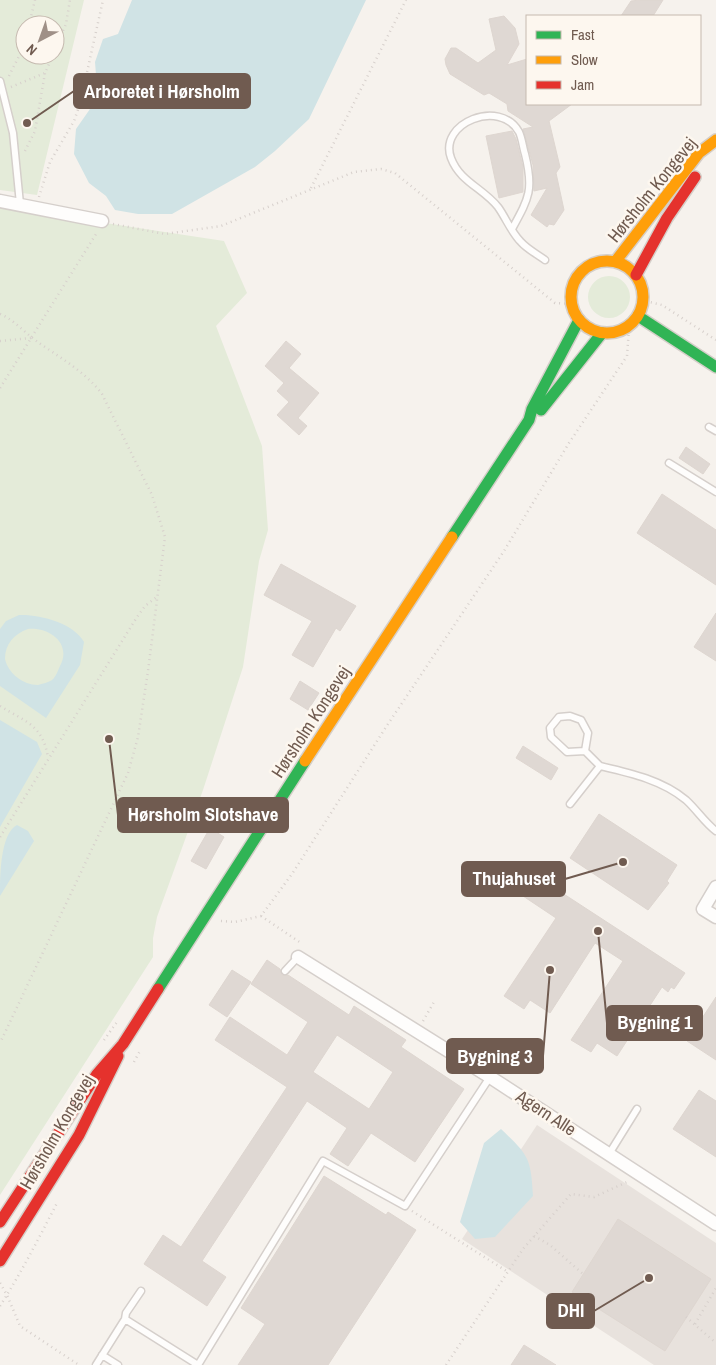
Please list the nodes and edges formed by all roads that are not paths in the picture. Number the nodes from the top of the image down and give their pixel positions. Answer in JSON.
{"nodes":[{"id":1,"x":3,"y":87,"type":"edge"},
{"id":2,"x":716,"y":140,"type":"edge"},
{"id":3,"x":0,"y":201,"type":"edge"},
{"id":4,"x":20,"y":204,"type":"junction"},
{"id":5,"x":99,"y":227,"type":"road end"},
{"id":6,"x":512,"y":229,"type":"junction"},
{"id":7,"x":545,"y":260,"type":"dead end"},
{"id":8,"x":616,"y":262,"type":"junction"},
{"id":9,"x":636,"y":275,"type":"junction"},
{"id":10,"x":638,"y":316,"type":"junction"},
{"id":11,"x":580,"y":320,"type":"junction"},
{"id":12,"x":602,"y":333,"type":"junction"},
{"id":13,"x":716,"y":367,"type":"edge"},
{"id":14,"x":529,"y":420,"type":"junction"},
{"id":15,"x":709,"y":426,"type":"dead end"},
{"id":16,"x":716,"y":431,"type":"edge"},
{"id":17,"x":669,"y":462,"type":"dead end"},
{"id":18,"x":716,"y":492,"type":"edge"},
{"id":19,"x":585,"y":751,"type":"junction"},
{"id":20,"x":600,"y":766,"type":"junction"},
{"id":21,"x":570,"y":804,"type":"dead end"},
{"id":22,"x":716,"y":831,"type":"edge"},
{"id":23,"x":716,"y":887,"type":"edge"},
{"id":24,"x":716,"y":917,"type":"edge"},
{"id":25,"x":298,"y":956,"type":"joint"},
{"id":26,"x":285,"y":971,"type":"dead end"},
{"id":27,"x":123,"y":1044,"type":"junction"},
{"id":28,"x":490,"y":1077,"type":"junction"},
{"id":29,"x":637,"y":1109,"type":"dead end"},
{"id":30,"x":609,"y":1154,"type":"junction"},
{"id":31,"x":34,"y":1169,"type":"junction"},
{"id":32,"x":0,"y":1222,"type":"edge"},
{"id":33,"x":716,"y":1224,"type":"edge"},
{"id":34,"x":0,"y":1236,"type":"edge"},
{"id":35,"x":0,"y":1261,"type":"edge"},
{"id":36,"x":141,"y":1291,"type":"dead end"},
{"id":37,"x":125,"y":1319,"type":"junction"},
{"id":38,"x":102,"y":1355,"type":"junction"},
{"id":39,"x":96,"y":1365,"type":"edge"},
{"id":40,"x":118,"y":1365,"type":"edge"},
{"id":41,"x":198,"y":1365,"type":"edge"}],
"edges":[{"from":1,"to":4,"type":"lane"},
{"from":2,"to":8,"type":"main road","name":"Hørsholm Kongevej"},
{"from":2,"to":9,"type":"main road","name":"Hørsholm Kongevej"},
{"from":3,"to":4,"type":"street"},
{"from":4,"to":5,"type":"street"},
{"from":6,"to":6,"type":"lane"},
{"from":6,"to":7,"type":"lane"},
{"from":8,"to":9,"type":"main road"},
{"from":8,"to":11,"type":"main road"},
{"from":9,"to":10,"type":"main road"},
{"from":10,"to":12,"type":"main road"},
{"from":10,"to":13,"type":"main road"},
{"from":11,"to":12,"type":"main road"},
{"from":11,"to":14,"type":"main road","name":"Hørsholm Kongevej"},
{"from":12,"to":14,"type":"main road","name":"Hørsholm Kongevej"},
{"from":14,"to":27,"type":"main road","name":"Hørsholm Kongevej"},
{"from":15,"to":16,"type":"lane"},
{"from":17,"to":18,"type":"lane"},
{"from":19,"to":19,"type":"lane"},
{"from":19,"to":20,"type":"lane"},
{"from":20,"to":21,"type":"lane"},
{"from":20,"to":22,"type":"lane"},
{"from":23,"to":24,"type":"street"},
{"from":25,"to":26,"type":"lane"},
{"from":25,"to":28,"type":"street","name":"Agern Alle"},
{"from":27,"to":31,"type":"main road","name":"Hørsholm Kongevej"},
{"from":27,"to":35,"type":"main road","name":"Hørsholm Kongevej"},
{"from":28,"to":30,"type":"street","name":"Agern Alle"},
{"from":28,"to":41,"type":"lane"},
{"from":29,"to":30,"type":"lane"},
{"from":30,"to":33,"type":"street","name":"Agern Alle"},
{"from":31,"to":32,"type":"main road","name":"Hørsholm Kongevej"},
{"from":31,"to":34,"type":"main road"},
{"from":36,"to":37,"type":"lane"},
{"from":37,"to":38,"type":"lane"},
{"from":37,"to":41,"type":"lane"},
{"from":38,"to":39,"type":"lane"},
{"from":38,"to":40,"type":"lane"}]}
